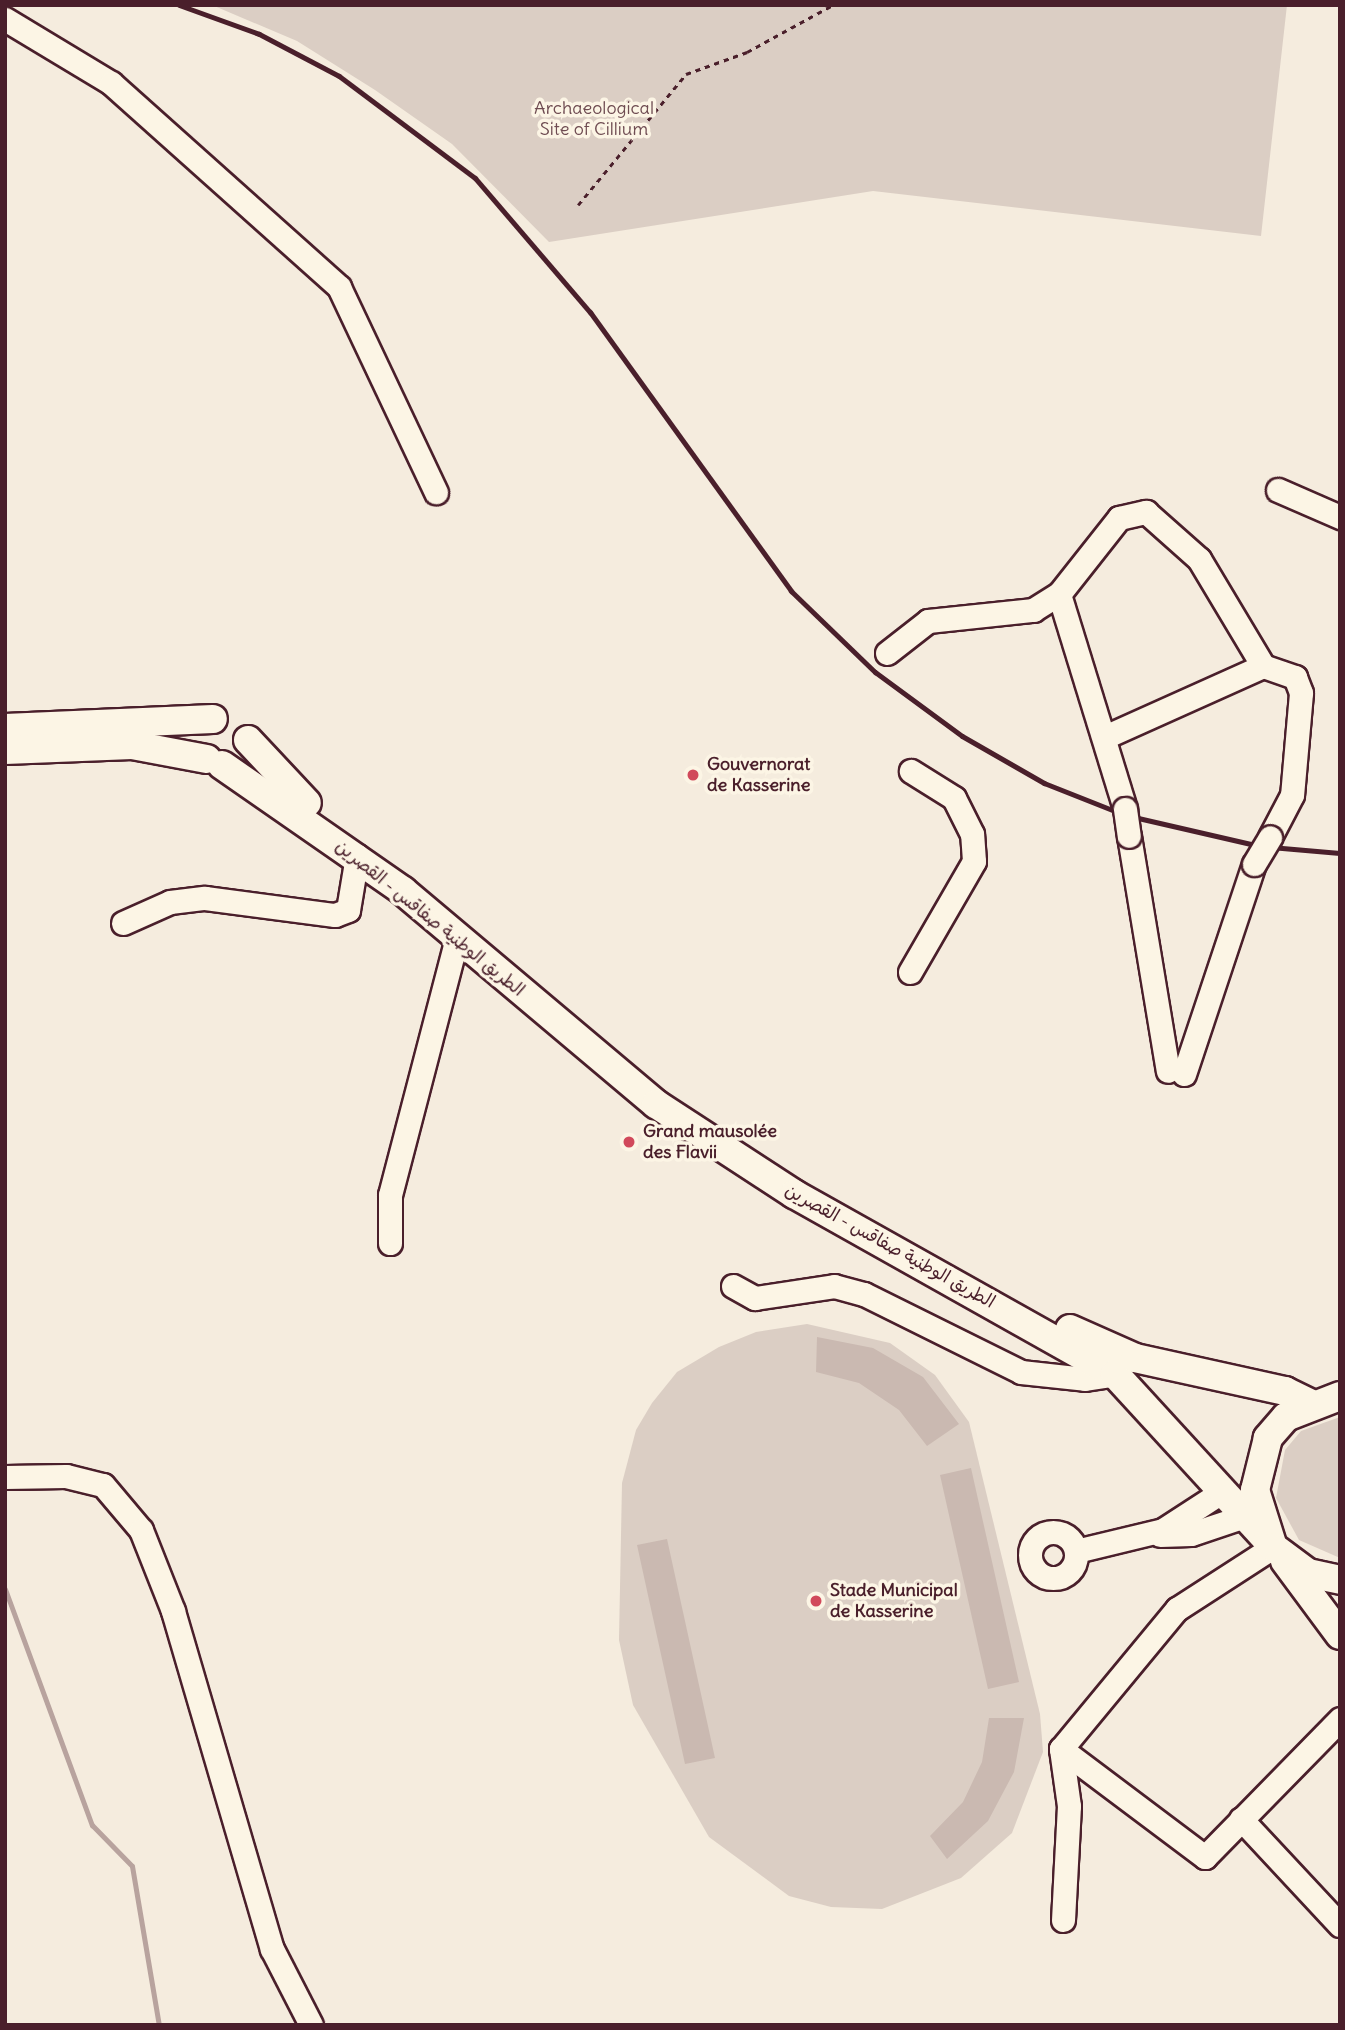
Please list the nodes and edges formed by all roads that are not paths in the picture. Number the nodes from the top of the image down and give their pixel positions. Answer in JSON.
{"nodes":[{"id":1,"x":5,"y":19,"type":"edge"},
{"id":2,"x":1278,"y":490,"type":"dead end"},
{"id":3,"x":436,"y":492,"type":"dead end"},
{"id":4,"x":1340,"y":517,"type":"edge"},
{"id":5,"x":1059,"y":593,"type":"junction"},
{"id":6,"x":887,"y":653,"type":"dead end"},
{"id":7,"x":1263,"y":666,"type":"junction"},
{"id":8,"x":213,"y":719,"type":"junction"},
{"id":9,"x":5,"y":728,"type":"edge"},
{"id":10,"x":1107,"y":736,"type":"junction"},
{"id":11,"x":248,"y":740,"type":"junction"},
{"id":12,"x":5,"y":750,"type":"edge"},
{"id":13,"x":215,"y":762,"type":"junction"},
{"id":14,"x":911,"y":771,"type":"dead end"},
{"id":15,"x":357,"y":856,"type":"junction"},
{"id":16,"x":123,"y":923,"type":"dead end"},
{"id":17,"x":457,"y":937,"type":"junction"},
{"id":18,"x":910,"y":972,"type":"dead end"},
{"id":19,"x":390,"y":1243,"type":"dead end"},
{"id":20,"x":733,"y":1286,"type":"dead end"},
{"id":21,"x":1115,"y":1374,"type":"junction"},
{"id":22,"x":1340,"y":1378,"type":"edge"},
{"id":23,"x":1322,"y":1400,"type":"edge"},
{"id":24,"x":5,"y":1478,"type":"edge"},
{"id":25,"x":1220,"y":1493,"type":"junction"},
{"id":26,"x":1241,"y":1517,"type":"junction"},
{"id":27,"x":1150,"y":1534,"type":"junction"},
{"id":28,"x":1275,"y":1548,"type":"junction"},
{"id":29,"x":1076,"y":1551,"type":"dead end"},
{"id":30,"x":1340,"y":1580,"type":"edge"},
{"id":31,"x":1340,"y":1635,"type":"edge"},
{"id":32,"x":1340,"y":1719,"type":"edge"},
{"id":33,"x":1061,"y":1749,"type":"junction"},
{"id":34,"x":1241,"y":1819,"type":"junction"},
{"id":35,"x":1063,"y":1920,"type":"dead end"},
{"id":36,"x":1340,"y":1925,"type":"edge"},
{"id":37,"x":311,"y":2025,"type":"edge"}],
"edges":[{"from":1,"to":3,"type":"street"},
{"from":2,"to":4,"type":"street"},
{"from":5,"to":6,"type":"street"},
{"from":5,"to":7,"type":"street"},
{"from":5,"to":10,"type":"street"},
{"from":7,"to":10,"type":"street"},
{"from":7,"to":10,"type":"street","bridge":true},
{"from":8,"to":9,"type":"main road"},
{"from":8,"to":11,"type":"main road"},
{"from":8,"to":13,"type":"main road"},
{"from":11,"to":13,"type":"main road"},
{"from":11,"to":23,"type":"main road","name":"الطريق الوطنية صفاقس - القصرين"},
{"from":12,"to":13,"type":"main road","name":"الطريق الوطنية صفاقس - القصرين"},
{"from":13,"to":15,"type":"main road","name":"الطريق الوطنية صفاقس - القصرين"},
{"from":14,"to":18,"type":"street"},
{"from":15,"to":16,"type":"street"},
{"from":15,"to":17,"type":"main road","name":"الطريق الوطنية صفاقس - القصرين"},
{"from":17,"to":19,"type":"street"},
{"from":17,"to":21,"type":"main road","name":"الطريق الوطنية صفاقس - القصرين"},
{"from":20,"to":21,"type":"street"},
{"from":21,"to":25,"type":"main road","name":"الطريق الوطنية صفاقس - القصرين"},
{"from":22,"to":23,"type":"main road"},
{"from":23,"to":28,"type":"main road"},
{"from":24,"to":37,"type":"street"},
{"from":25,"to":26,"type":"main road","name":"الطريق الوطنية صفاقس - القصرين"},
{"from":25,"to":27,"type":"street"},
{"from":26,"to":27,"type":"street"},
{"from":26,"to":28,"type":"main road","name":"الطريق الوطنية صفاقس - القصرين"},
{"from":27,"to":29,"type":"street"},
{"from":28,"to":30,"type":"main road"},
{"from":28,"to":31,"type":"main road"},
{"from":28,"to":33,"type":"street"},
{"from":32,"to":34,"type":"street"},
{"from":33,"to":34,"type":"street"},
{"from":33,"to":35,"type":"street"},
{"from":34,"to":36,"type":"street"}]}
